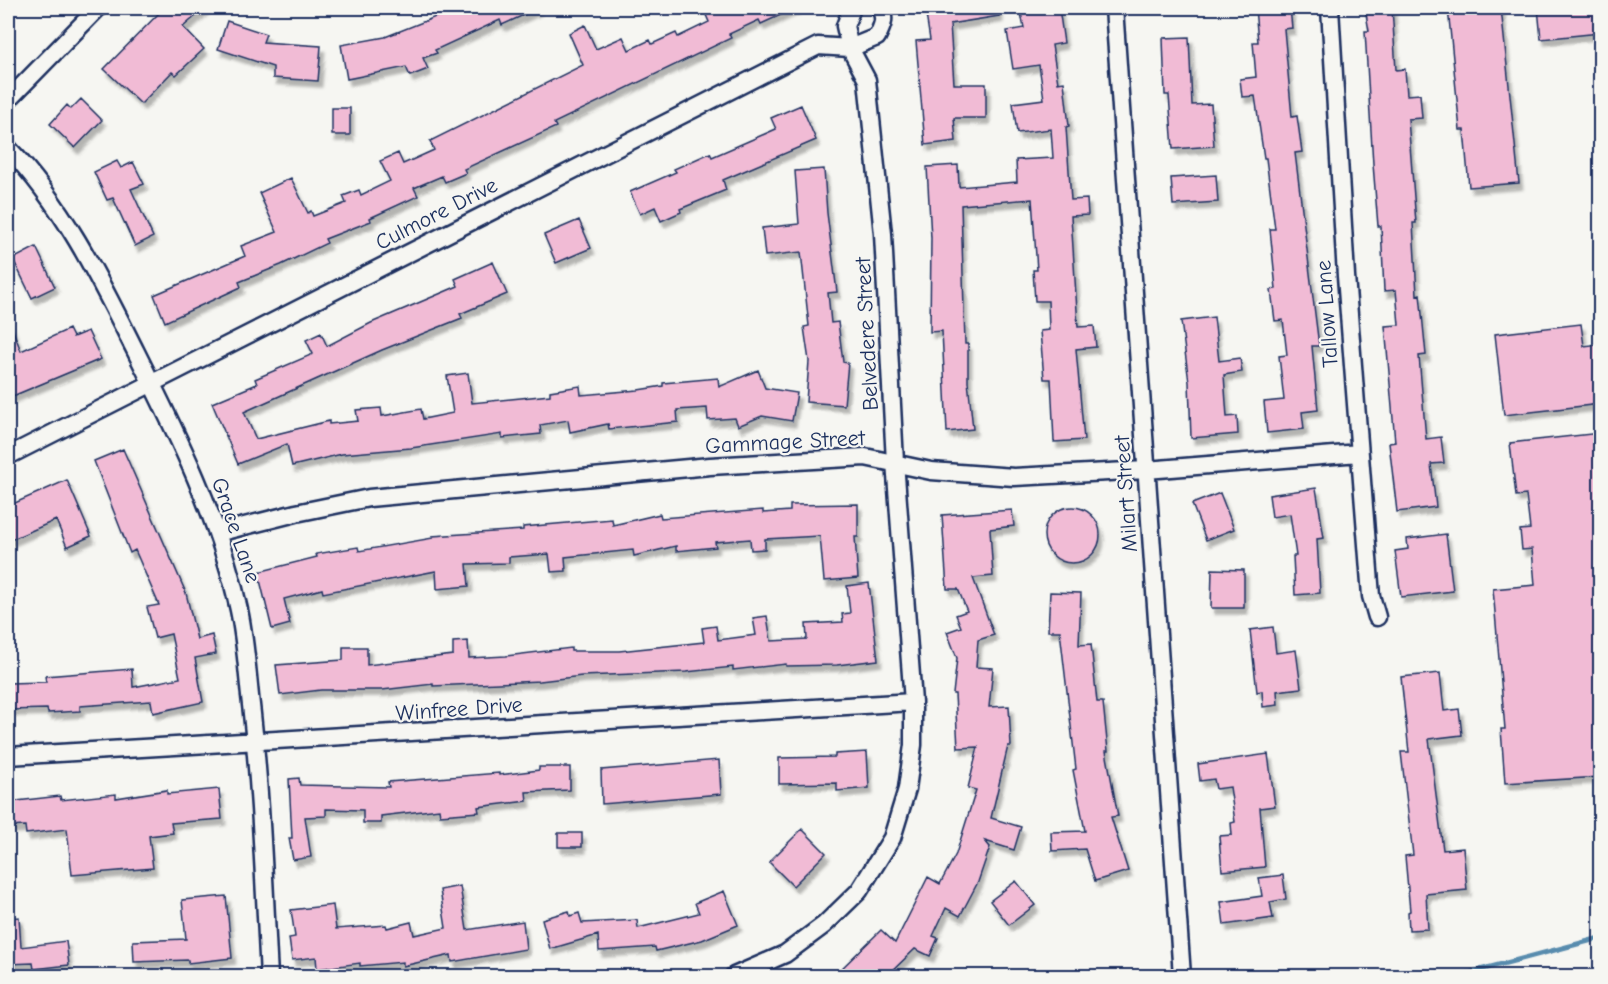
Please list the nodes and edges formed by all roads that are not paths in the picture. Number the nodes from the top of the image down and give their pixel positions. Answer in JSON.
{"nodes":[{"id":1,"x":98,"y":8,"type":"edge"},
{"id":2,"x":852,"y":8,"type":"edge"},
{"id":3,"x":879,"y":8,"type":"edge"},
{"id":4,"x":1114,"y":8,"type":"edge"},
{"id":5,"x":1330,"y":8,"type":"edge"},
{"id":6,"x":850,"y":48,"type":"junction"},
{"id":7,"x":8,"y":100,"type":"edge"},
{"id":8,"x":8,"y":148,"type":"edge"},
{"id":9,"x":151,"y":382,"type":"junction"},
{"id":10,"x":1359,"y":453,"type":"junction"},
{"id":11,"x":8,"y":456,"type":"edge"},
{"id":12,"x":895,"y":462,"type":"junction"},
{"id":13,"x":1146,"y":470,"type":"junction"},
{"id":14,"x":217,"y":533,"type":"junction"},
{"id":15,"x":1377,"y":617,"type":"dead end"},
{"id":16,"x":913,"y":702,"type":"junction"},
{"id":17,"x":256,"y":743,"type":"junction"},
{"id":18,"x":8,"y":756,"type":"edge"},
{"id":19,"x":269,"y":976,"type":"edge"},
{"id":20,"x":734,"y":976,"type":"edge"},
{"id":21,"x":1182,"y":976,"type":"edge"}],
"edges":[{"from":1,"to":7,"type":"street"},
{"from":2,"to":6,"type":"street"},
{"from":3,"to":6,"type":"street"},
{"from":4,"to":13,"type":"street","name":"Milart Street"},
{"from":5,"to":10,"type":"street","name":"Tallow Lane"},
{"from":6,"to":9,"type":"street","name":"Culmore Drive"},
{"from":6,"to":12,"type":"street","name":"Belvedere Street"},
{"from":8,"to":9,"type":"street","name":"Grace Lane"},
{"from":9,"to":11,"type":"street","name":"Culmore Drive"},
{"from":9,"to":14,"type":"street","name":"Grace Lane"},
{"from":10,"to":13,"type":"street","name":"Gammage Street"},
{"from":10,"to":15,"type":"street","name":"Tallow Lane"},
{"from":12,"to":13,"type":"street","name":"Gammage Street"},
{"from":12,"to":14,"type":"street","name":"Gammage Street"},
{"from":12,"to":16,"type":"street","name":"Belvedere Street"},
{"from":13,"to":21,"type":"street","name":"Milart Street"},
{"from":14,"to":17,"type":"street","name":"Grace Lane"},
{"from":16,"to":17,"type":"street","name":"Winfree Drive"},
{"from":16,"to":20,"type":"street","name":"Belvedere Street"},
{"from":17,"to":18,"type":"street","name":"Winfree Drive"},
{"from":17,"to":19,"type":"street","name":"Grace Lane"}]}
